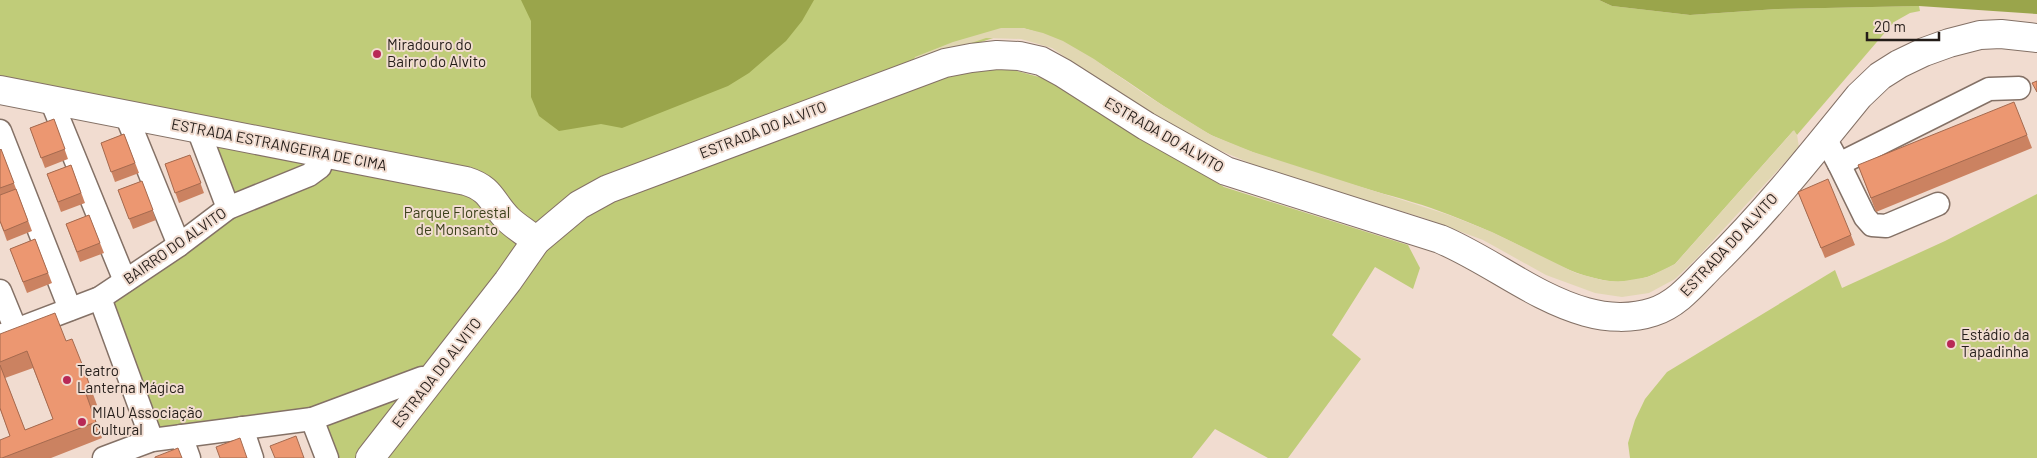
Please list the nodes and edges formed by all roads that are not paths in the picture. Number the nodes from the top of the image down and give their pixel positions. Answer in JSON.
{"nodes":[{"id":1,"x":2037,"y":38,"type":"edge"},
{"id":2,"x":2019,"y":88,"type":"dead end"},
{"id":3,"x":0,"y":90,"type":"edge"},
{"id":4,"x":51,"y":100,"type":"junction"},
{"id":5,"x":126,"y":115,"type":"junction"},
{"id":6,"x":198,"y":129,"type":"junction"},
{"id":7,"x":0,"y":131,"type":"edge"},
{"id":8,"x":1825,"y":138,"type":"junction"},
{"id":9,"x":324,"y":153,"type":"junction"},
{"id":10,"x":1839,"y":164,"type":"junction"},
{"id":11,"x":1938,"y":204,"type":"dead end"},
{"id":12,"x":228,"y":208,"type":"junction"},
{"id":13,"x":536,"y":240,"type":"junction"},
{"id":14,"x":179,"y":245,"type":"junction"},
{"id":15,"x":125,"y":281,"type":"junction"},
{"id":16,"x":0,"y":291,"type":"edge"},
{"id":17,"x":100,"y":298,"type":"junction"},
{"id":18,"x":70,"y":309,"type":"junction"},
{"id":19,"x":8,"y":333,"type":"edge"},
{"id":20,"x":431,"y":380,"type":"junction"},
{"id":21,"x":312,"y":419,"type":"junction"},
{"id":22,"x":242,"y":428,"type":"junction"},
{"id":23,"x":181,"y":436,"type":"junction"},
{"id":24,"x":152,"y":440,"type":"junction"},
{"id":25,"x":126,"y":454,"type":"edge"},
{"id":26,"x":104,"y":458,"type":"edge"},
{"id":27,"x":189,"y":458,"type":"edge"},
{"id":28,"x":252,"y":458,"type":"edge"},
{"id":29,"x":327,"y":458,"type":"edge"},
{"id":30,"x":370,"y":458,"type":"edge"}],
"edges":[{"from":1,"to":8,"type":"street","name":"ESTRADA DO ALVITO"},
{"from":2,"to":10,"type":"street"},
{"from":3,"to":4,"type":"street","name":"ESTRADA ESTRANGEIRA DE CIMA"},
{"from":4,"to":5,"type":"street","name":"ESTRADA ESTRANGEIRA DE CIMA"},
{"from":4,"to":15,"type":"street"},
{"from":5,"to":6,"type":"street","name":"ESTRADA ESTRANGEIRA DE CIMA"},
{"from":5,"to":14,"type":"street"},
{"from":6,"to":9,"type":"street","name":"ESTRADA ESTRANGEIRA DE CIMA"},
{"from":6,"to":12,"type":"street"},
{"from":7,"to":18,"type":"street"},
{"from":8,"to":10,"type":"street"},
{"from":8,"to":13,"type":"street","name":"ESTRADA DO ALVITO"},
{"from":9,"to":12,"type":"street","name":"BAIRRO DO ALVITO"},
{"from":9,"to":13,"type":"street","name":"ESTRADA ESTRANGEIRA DE CIMA"},
{"from":10,"to":11,"type":"street"},
{"from":12,"to":14,"type":"street","name":"BAIRRO DO ALVITO"},
{"from":13,"to":20,"type":"street","name":"ESTRADA DO ALVITO"},
{"from":14,"to":15,"type":"street","name":"BAIRRO DO ALVITO"},
{"from":15,"to":17,"type":"street","name":"BAIRRO DO ALVITO"},
{"from":16,"to":19,"type":"street"},
{"from":17,"to":18,"type":"street","name":"BAIRRO DO ALVITO"},
{"from":17,"to":24,"type":"street"},
{"from":18,"to":19,"type":"street","name":"BAIRRO DO ALVITO"},
{"from":20,"to":21,"type":"street"},
{"from":20,"to":30,"type":"street","name":"ESTRADA DO ALVITO"},
{"from":21,"to":22,"type":"street"},
{"from":21,"to":29,"type":"street"},
{"from":22,"to":23,"type":"street"},
{"from":22,"to":28,"type":"street"},
{"from":23,"to":24,"type":"street"},
{"from":23,"to":27,"type":"street"},
{"from":24,"to":25,"type":"street"},
{"from":25,"to":26,"type":"street"}]}
